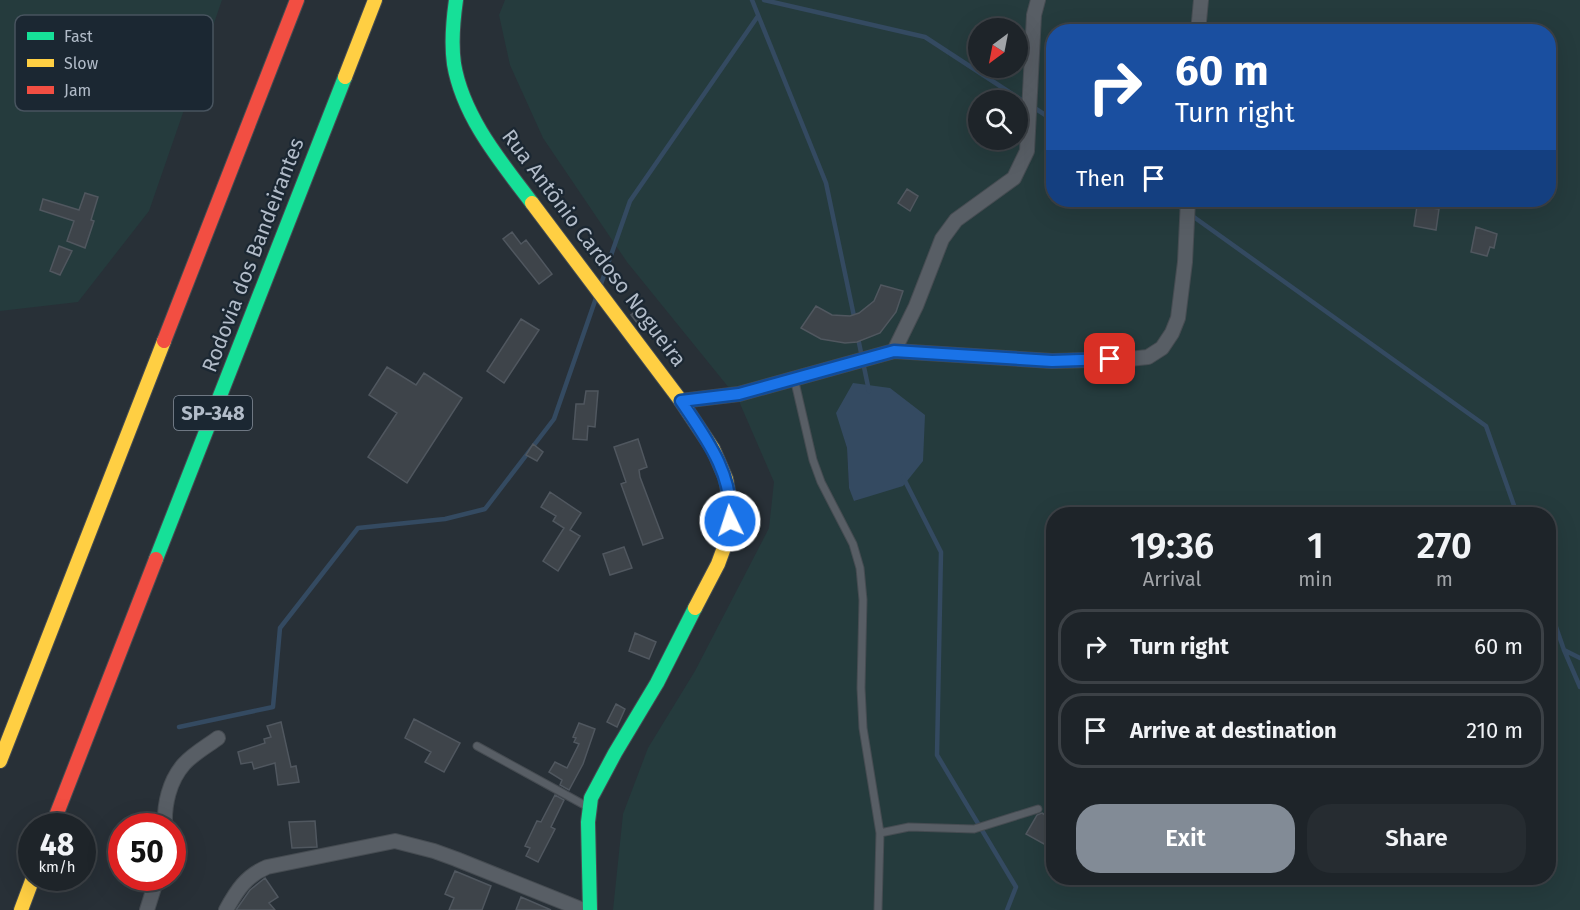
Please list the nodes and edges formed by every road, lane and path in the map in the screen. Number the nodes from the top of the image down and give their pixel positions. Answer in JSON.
{"nodes":[{"id":1,"x":297,"y":0,"type":"edge"},
{"id":2,"x":375,"y":0,"type":"edge"},
{"id":3,"x":456,"y":0,"type":"edge"},
{"id":4,"x":1038,"y":0,"type":"edge"},
{"id":5,"x":1201,"y":0,"type":"edge"},
{"id":6,"x":1199,"y":24,"type":"edge"},
{"id":7,"x":1188,"y":207,"type":"edge"},
{"id":8,"x":894,"y":351,"type":"junction"},
{"id":9,"x":795,"y":378,"type":"junction"},
{"id":10,"x":681,"y":401,"type":"junction"},
{"id":11,"x":218,"y":738,"type":"dead end"},
{"id":12,"x":477,"y":747,"type":"dead end"},
{"id":13,"x":0,"y":761,"type":"edge"},
{"id":14,"x":589,"y":807,"type":"junction"},
{"id":15,"x":1038,"y":809,"type":"dead end"},
{"id":16,"x":57,"y":813,"type":"edge"},
{"id":17,"x":164,"y":813,"type":"edge"},
{"id":18,"x":880,"y":833,"type":"junction"},
{"id":19,"x":28,"y":891,"type":"edge"},
{"id":20,"x":153,"y":891,"type":"edge"},
{"id":21,"x":21,"y":910,"type":"edge"},
{"id":22,"x":147,"y":910,"type":"edge"},
{"id":23,"x":226,"y":910,"type":"edge"},
{"id":24,"x":583,"y":910,"type":"edge"},
{"id":25,"x":590,"y":910,"type":"edge"},
{"id":26,"x":878,"y":910,"type":"edge"}],
"edges":[{"from":1,"to":13,"type":"main road","number":"SP-348"},
{"from":2,"to":16,"type":"main road","name":"Rodovia dos Bandeirantes","number":"SP-348"},
{"from":3,"to":10,"type":"main road","name":"Rua Antônio Cardoso Nogueira"},
{"from":4,"to":8,"type":"street"},
{"from":5,"to":6,"type":"street"},
{"from":7,"to":8,"type":"street"},
{"from":8,"to":9,"type":"street"},
{"from":9,"to":10,"type":"street"},
{"from":9,"to":18,"type":"lane"},
{"from":10,"to":14,"type":"main road","name":"Rua Antônio Cardoso Nogueira"},
{"from":11,"to":17,"type":"street"},
{"from":12,"to":14,"type":"lane"},
{"from":14,"to":25,"type":"main road","name":"Rua Antônio Cardoso Nogueira"},
{"from":15,"to":18,"type":"lane"},
{"from":18,"to":26,"type":"lane"},
{"from":19,"to":21,"type":"main road"},
{"from":20,"to":22,"type":"street"},
{"from":23,"to":24,"type":"street"}]}
